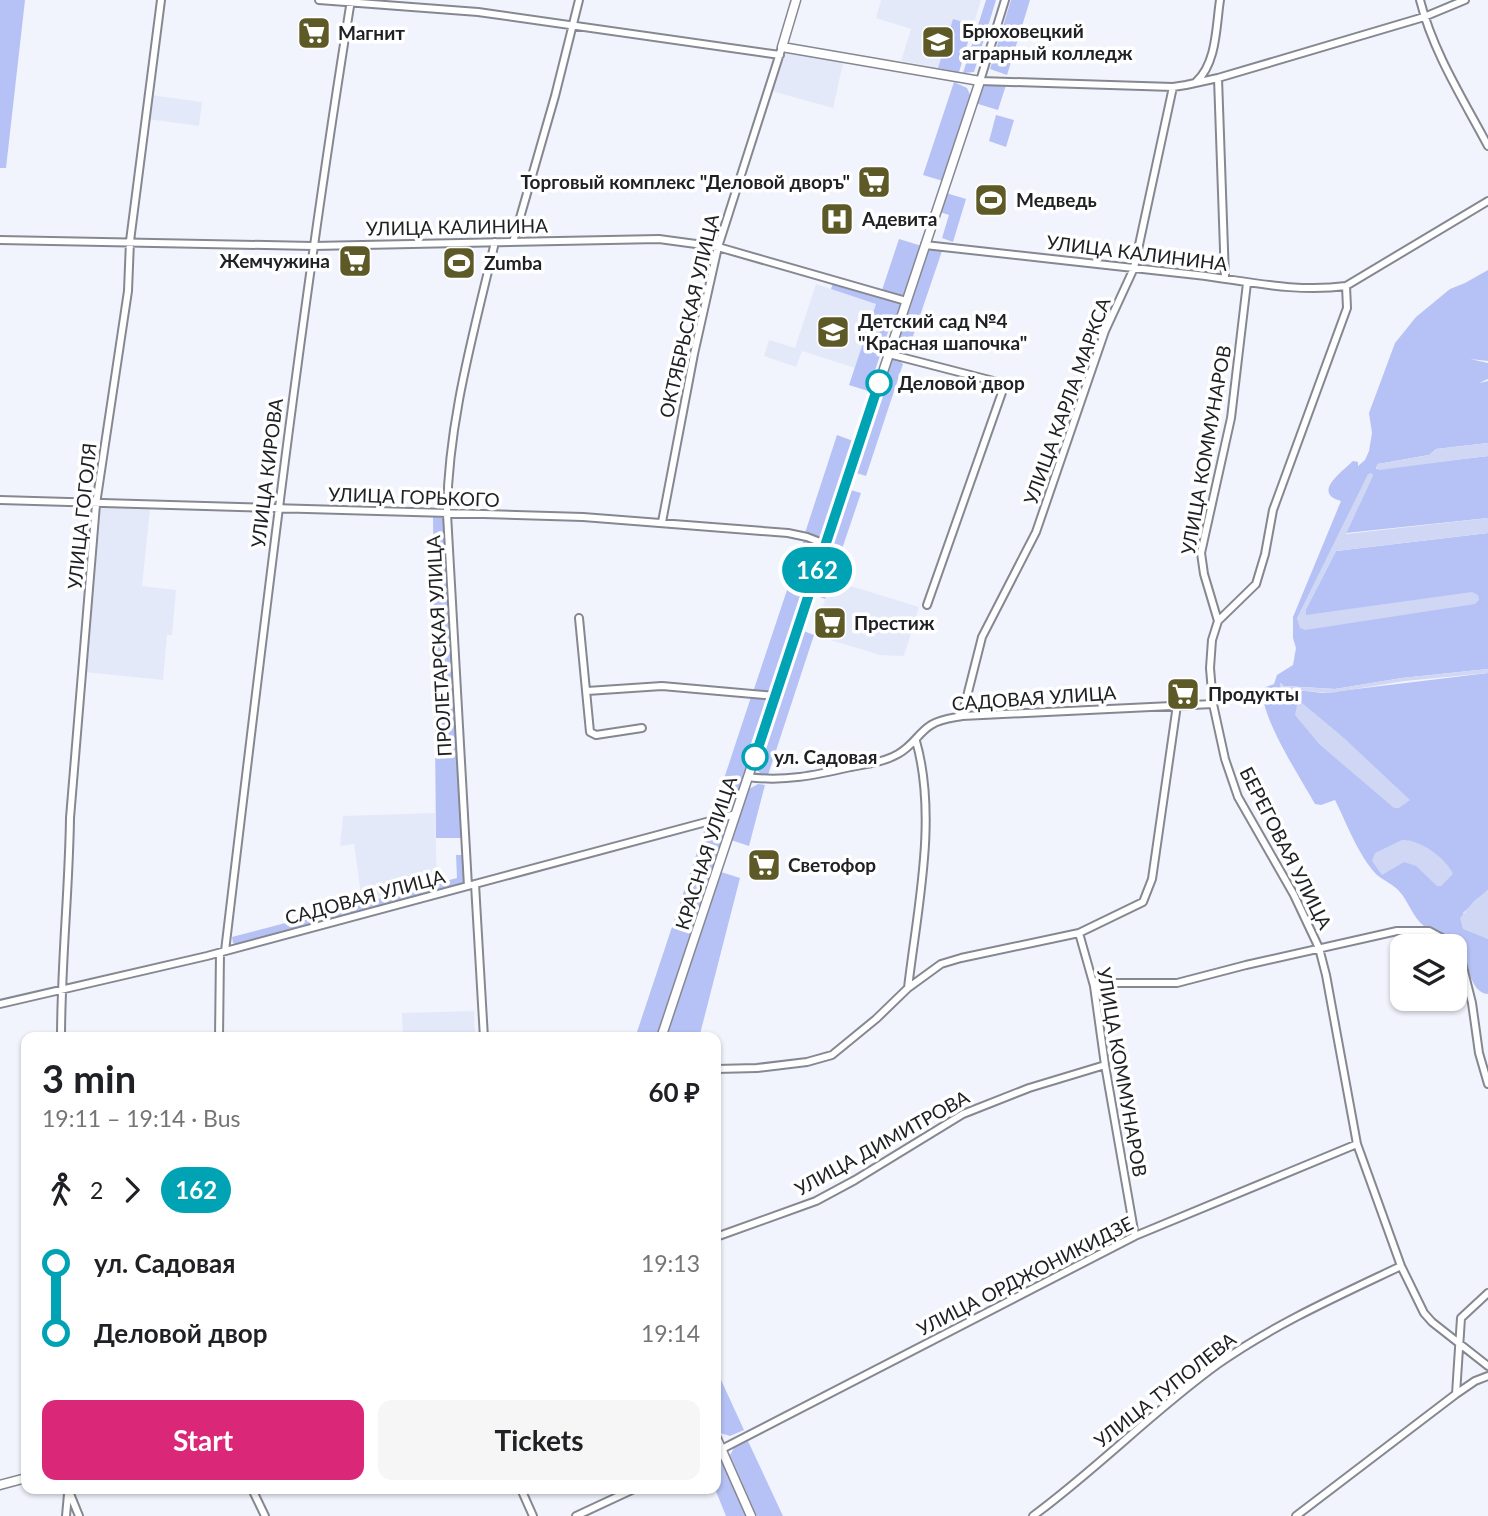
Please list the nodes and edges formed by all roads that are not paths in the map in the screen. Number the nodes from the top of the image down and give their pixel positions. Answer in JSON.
{"nodes":[{"id":1,"x":160,"y":0,"type":"edge"},
{"id":2,"x":319,"y":0,"type":"edge"},
{"id":3,"x":579,"y":0,"type":"edge"},
{"id":4,"x":796,"y":0,"type":"edge"},
{"id":5,"x":1005,"y":0,"type":"edge"},
{"id":6,"x":1220,"y":0,"type":"edge"},
{"id":7,"x":1420,"y":0,"type":"edge"},
{"id":8,"x":1465,"y":0,"type":"edge"},
{"id":9,"x":351,"y":1,"type":"edge"},
{"id":10,"x":1424,"y":17,"type":"junction"},
{"id":11,"x":574,"y":25,"type":"junction"},
{"id":12,"x":781,"y":51,"type":"junction"},
{"id":13,"x":1218,"y":78,"type":"junction"},
{"id":14,"x":980,"y":81,"type":"junction"},
{"id":15,"x":1195,"y":83,"type":"junction"},
{"id":16,"x":1173,"y":87,"type":"junction"},
{"id":17,"x":1488,"y":146,"type":"edge"},
{"id":18,"x":1488,"y":201,"type":"edge"},
{"id":19,"x":0,"y":240,"type":"edge"},
{"id":20,"x":130,"y":241,"type":"junction"},
{"id":21,"x":495,"y":242,"type":"junction"},
{"id":22,"x":513,"y":242,"type":"junction"},
{"id":23,"x":313,"y":246,"type":"junction"},
{"id":24,"x":925,"y":246,"type":"junction"},
{"id":25,"x":718,"y":247,"type":"junction"},
{"id":26,"x":1134,"y":268,"type":"junction"},
{"id":27,"x":1225,"y":278,"type":"junction"},
{"id":28,"x":1247,"y":283,"type":"junction"},
{"id":29,"x":1346,"y":286,"type":"junction"},
{"id":30,"x":906,"y":301,"type":"junction"},
{"id":31,"x":889,"y":354,"type":"junction"},
{"id":32,"x":0,"y":500,"type":"edge"},
{"id":33,"x":96,"y":503,"type":"junction"},
{"id":34,"x":278,"y":508,"type":"junction"},
{"id":35,"x":447,"y":514,"type":"junction"},
{"id":36,"x":662,"y":522,"type":"junction"},
{"id":37,"x":825,"y":544,"type":"junction"},
{"id":38,"x":927,"y":605,"type":"dead end"},
{"id":39,"x":579,"y":618,"type":"dead end"},
{"id":40,"x":1218,"y":621,"type":"junction"},
{"id":41,"x":587,"y":691,"type":"junction"},
{"id":42,"x":775,"y":696,"type":"junction"},
{"id":43,"x":1213,"y":704,"type":"junction"},
{"id":44,"x":1177,"y":705,"type":"junction"},
{"id":45,"x":962,"y":716,"type":"junction"},
{"id":46,"x":642,"y":728,"type":"dead end"},
{"id":47,"x":916,"y":741,"type":"junction"},
{"id":48,"x":748,"y":777,"type":"junction"},
{"id":49,"x":736,"y":814,"type":"junction"},
{"id":50,"x":472,"y":885,"type":"junction"},
{"id":51,"x":1079,"y":933,"type":"junction"},
{"id":52,"x":1319,"y":948,"type":"junction"},
{"id":53,"x":222,"y":952,"type":"junction"},
{"id":54,"x":1094,"y":985,"type":"junction"},
{"id":55,"x":908,"y":988,"type":"junction"},
{"id":56,"x":61,"y":991,"type":"junction"},
{"id":57,"x":0,"y":1004,"type":"edge"},
{"id":58,"x":61,"y":1032,"type":"edge"},
{"id":59,"x":219,"y":1032,"type":"edge"},
{"id":60,"x":484,"y":1032,"type":"edge"},
{"id":61,"x":663,"y":1032,"type":"edge"},
{"id":62,"x":1105,"y":1065,"type":"junction"},
{"id":63,"x":721,"y":1069,"type":"edge"},
{"id":64,"x":1488,"y":1084,"type":"edge"},
{"id":65,"x":1357,"y":1144,"type":"junction"},
{"id":66,"x":721,"y":1235,"type":"edge"},
{"id":67,"x":1135,"y":1236,"type":"junction"},
{"id":68,"x":1401,"y":1266,"type":"junction"},
{"id":69,"x":1488,"y":1293,"type":"edge"},
{"id":70,"x":1460,"y":1343,"type":"junction"},
{"id":71,"x":1488,"y":1366,"type":"edge"},
{"id":72,"x":1488,"y":1376,"type":"edge"},
{"id":73,"x":1456,"y":1394,"type":"junction"},
{"id":74,"x":721,"y":1449,"type":"edge"},
{"id":75,"x":721,"y":1457,"type":"edge"},
{"id":76,"x":21,"y":1479,"type":"edge"},
{"id":77,"x":0,"y":1485,"type":"edge"},
{"id":78,"x":68,"y":1494,"type":"edge"},
{"id":79,"x":70,"y":1494,"type":"edge"},
{"id":80,"x":254,"y":1494,"type":"edge"},
{"id":81,"x":524,"y":1494,"type":"edge"},
{"id":82,"x":623,"y":1494,"type":"edge"},
{"id":83,"x":66,"y":1516,"type":"edge"},
{"id":84,"x":79,"y":1516,"type":"edge"},
{"id":85,"x":265,"y":1516,"type":"edge"},
{"id":86,"x":533,"y":1516,"type":"edge"},
{"id":87,"x":576,"y":1516,"type":"edge"},
{"id":88,"x":751,"y":1516,"type":"edge"},
{"id":89,"x":1033,"y":1516,"type":"edge"},
{"id":90,"x":1296,"y":1516,"type":"edge"}],
"edges":[{"from":1,"to":20,"type":"street","name":"УЛИЦА ГОГОЛЯ"},
{"from":2,"to":9,"type":"street"},
{"from":3,"to":11,"type":"street"},
{"from":4,"to":12,"type":"street","name":"ОКТЯБРЬСКАЯ УЛИЦА"},
{"from":5,"to":14,"type":"street","name":"КРАСНАЯ УЛИЦА"},
{"from":6,"to":15,"type":"street"},
{"from":7,"to":10,"type":"street"},
{"from":8,"to":10,"type":"street"},
{"from":9,"to":11,"type":"street"},
{"from":9,"to":23,"type":"street","name":"УЛИЦА КИРОВА"},
{"from":10,"to":13,"type":"street"},
{"from":10,"to":17,"type":"street"},
{"from":11,"to":12,"type":"street"},
{"from":11,"to":22,"type":"street"},
{"from":12,"to":14,"type":"street"},
{"from":12,"to":25,"type":"street","name":"ОКТЯБРЬСКАЯ УЛИЦА"},
{"from":13,"to":15,"type":"street"},
{"from":13,"to":27,"type":"street"},
{"from":14,"to":16,"type":"street"},
{"from":14,"to":24,"type":"street","name":"КРАСНАЯ УЛИЦА"},
{"from":15,"to":16,"type":"street"},
{"from":16,"to":26,"type":"street","name":"УЛИЦА КАРЛА МАРКСА"},
{"from":18,"to":29,"type":"street"},
{"from":19,"to":20,"type":"street","name":"УЛИЦА КАЛИНИНА"},
{"from":20,"to":23,"type":"street","name":"УЛИЦА КАЛИНИНА"},
{"from":20,"to":33,"type":"street","name":"УЛИЦА ГОГОЛЯ"},
{"from":21,"to":22,"type":"street","name":"УЛИЦА КАЛИНИНА"},
{"from":21,"to":23,"type":"street","name":"УЛИЦА КАЛИНИНА"},
{"from":21,"to":35,"type":"street","name":"ПРОЛЕТАРСКАЯ УЛИЦА"},
{"from":22,"to":25,"type":"street","name":"УЛИЦА КАЛИНИНА"},
{"from":23,"to":34,"type":"street","name":"УЛИЦА КИРОВА"},
{"from":24,"to":26,"type":"street","name":"УЛИЦА КАЛИНИНА"},
{"from":24,"to":30,"type":"street","name":"КРАСНАЯ УЛИЦА"},
{"from":25,"to":30,"type":"street","name":"УЛИЦА КАЛИНИНА"},
{"from":25,"to":36,"type":"street","name":"ОКТЯБРЬСКАЯ УЛИЦА"},
{"from":26,"to":27,"type":"street","name":"УЛИЦА КАЛИНИНА"},
{"from":26,"to":45,"type":"street","name":"УЛИЦА КАРЛА МАРКСА"},
{"from":27,"to":28,"type":"street","name":"УЛИЦА КАЛИНИНА"},
{"from":28,"to":29,"type":"street","name":"УЛИЦА КАЛИНИНА"},
{"from":28,"to":40,"type":"street","name":"УЛИЦА КОММУНАРОВ"},
{"from":29,"to":40,"type":"street"},
{"from":30,"to":31,"type":"street","name":"КРАСНАЯ УЛИЦА"},
{"from":31,"to":37,"type":"street","name":"КРАСНАЯ УЛИЦА"},
{"from":31,"to":38,"type":"street"},
{"from":32,"to":33,"type":"street","name":"УЛИЦА ГОРЬКОГО"},
{"from":33,"to":34,"type":"street","name":"УЛИЦА ГОРЬКОГО"},
{"from":33,"to":56,"type":"street","name":"УЛИЦА ГОГОЛЯ"},
{"from":34,"to":35,"type":"street","name":"УЛИЦА ГОРЬКОГО"},
{"from":34,"to":53,"type":"street","name":"УЛИЦА КИРОВА"},
{"from":35,"to":36,"type":"street","name":"УЛИЦА ГОРЬКОГО"},
{"from":35,"to":50,"type":"street","name":"ПРОЛЕТАРСКАЯ УЛИЦА"},
{"from":36,"to":37,"type":"street","name":"УЛИЦА ГОРЬКОГО"},
{"from":37,"to":42,"type":"street","name":"КРАСНАЯ УЛИЦА"},
{"from":39,"to":41,"type":"street"},
{"from":40,"to":43,"type":"street","name":"БЕРЕГОВАЯ УЛИЦА"},
{"from":41,"to":42,"type":"street"},
{"from":41,"to":46,"type":"street"},
{"from":42,"to":48,"type":"street","name":"КРАСНАЯ УЛИЦА"},
{"from":43,"to":44,"type":"street","name":"САДОВАЯ УЛИЦА"},
{"from":43,"to":52,"type":"street","name":"БЕРЕГОВАЯ УЛИЦА"},
{"from":44,"to":45,"type":"street","name":"САДОВАЯ УЛИЦА"},
{"from":44,"to":51,"type":"street"},
{"from":45,"to":47,"type":"street","name":"САДОВАЯ УЛИЦА"},
{"from":47,"to":48,"type":"street","name":"САДОВАЯ УЛИЦА"},
{"from":47,"to":55,"type":"street"},
{"from":48,"to":49,"type":"street","name":"КРАСНАЯ УЛИЦА"},
{"from":49,"to":50,"type":"street","name":"САДОВАЯ УЛИЦА"},
{"from":49,"to":61,"type":"street","name":"КРАСНАЯ УЛИЦА"},
{"from":50,"to":53,"type":"street","name":"САДОВАЯ УЛИЦА"},
{"from":50,"to":60,"type":"street","name":"ПРОЛЕТАРСКАЯ УЛИЦА"},
{"from":51,"to":54,"type":"street","name":"УЛИЦА КОММУНАРОВ"},
{"from":51,"to":55,"type":"street"},
{"from":52,"to":54,"type":"street"},
{"from":52,"to":64,"type":"street"},
{"from":52,"to":65,"type":"street","name":"БЕРЕГОВАЯ УЛИЦА"},
{"from":53,"to":56,"type":"street","name":"САДОВАЯ УЛИЦА"},
{"from":53,"to":59,"type":"street","name":"УЛИЦА КИРОВА"},
{"from":54,"to":62,"type":"street","name":"УЛИЦА КОММУНАРОВ"},
{"from":55,"to":63,"type":"street"},
{"from":56,"to":57,"type":"street","name":"САДОВАЯ УЛИЦА"},
{"from":56,"to":58,"type":"street","name":"УЛИЦА ГОГОЛЯ"},
{"from":62,"to":66,"type":"street","name":"УЛИЦА ДИМИТРОВА"},
{"from":62,"to":67,"type":"street","name":"УЛИЦА КОММУНАРОВ"},
{"from":65,"to":67,"type":"street","name":"УЛИЦА ОРДЖОНИКИДЗЕ"},
{"from":65,"to":68,"type":"street","name":"БЕРЕГОВАЯ УЛИЦА"},
{"from":67,"to":74,"type":"street","name":"УЛИЦА ОРДЖОНИКИДЗЕ"},
{"from":68,"to":70,"type":"street","name":"БЕРЕГОВАЯ УЛИЦА"},
{"from":68,"to":89,"type":"street","name":"УЛИЦА ТУПОЛЕВА"},
{"from":69,"to":70,"type":"street"},
{"from":70,"to":71,"type":"street","name":"БЕРЕГОВАЯ УЛИЦА"},
{"from":70,"to":73,"type":"street"},
{"from":72,"to":73,"type":"street"},
{"from":73,"to":90,"type":"street"},
{"from":75,"to":88,"type":"street"},
{"from":76,"to":77,"type":"street"},
{"from":78,"to":83,"type":"street"},
{"from":79,"to":84,"type":"street"},
{"from":80,"to":85,"type":"street"},
{"from":81,"to":86,"type":"street"},
{"from":82,"to":87,"type":"street"}]}
